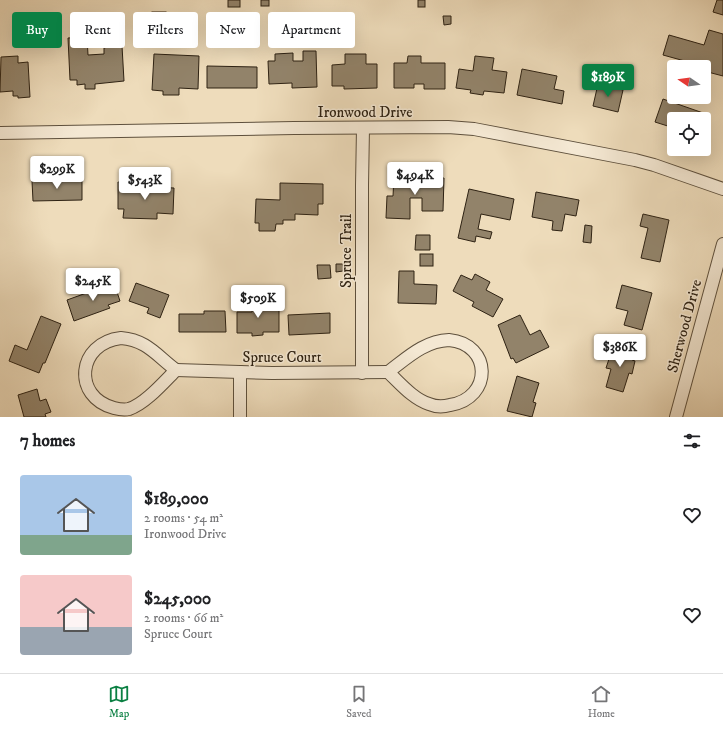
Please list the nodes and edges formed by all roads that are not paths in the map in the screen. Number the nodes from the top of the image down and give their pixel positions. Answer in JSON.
{"nodes":[{"id":1,"x":363,"y":128,"type":"junction"},
{"id":2,"x":0,"y":133,"type":"edge"},
{"id":3,"x":723,"y":189,"type":"edge"},
{"id":4,"x":723,"y":244,"type":"edge"},
{"id":5,"x":176,"y":370,"type":"junction"},
{"id":6,"x":240,"y":372,"type":"junction"},
{"id":7,"x":388,"y":372,"type":"junction"},
{"id":8,"x":362,"y":373,"type":"junction"},
{"id":9,"x":240,"y":417,"type":"edge"},
{"id":10,"x":676,"y":417,"type":"edge"}],
"edges":[{"from":1,"to":2,"type":"street","name":"Ironwood Drive"},
{"from":1,"to":3,"type":"street","name":"Ironwood Drive"},
{"from":1,"to":8,"type":"street","name":"Spruce Trail"},
{"from":4,"to":10,"type":"street","name":"Sherwood Drive"},
{"from":5,"to":5,"type":"street"},
{"from":5,"to":6,"type":"street","name":"Spruce Court"},
{"from":6,"to":8,"type":"street","name":"Spruce Court"},
{"from":6,"to":9,"type":"street"},
{"from":7,"to":7,"type":"street"},
{"from":7,"to":8,"type":"street","name":"Spruce Court"}]}
